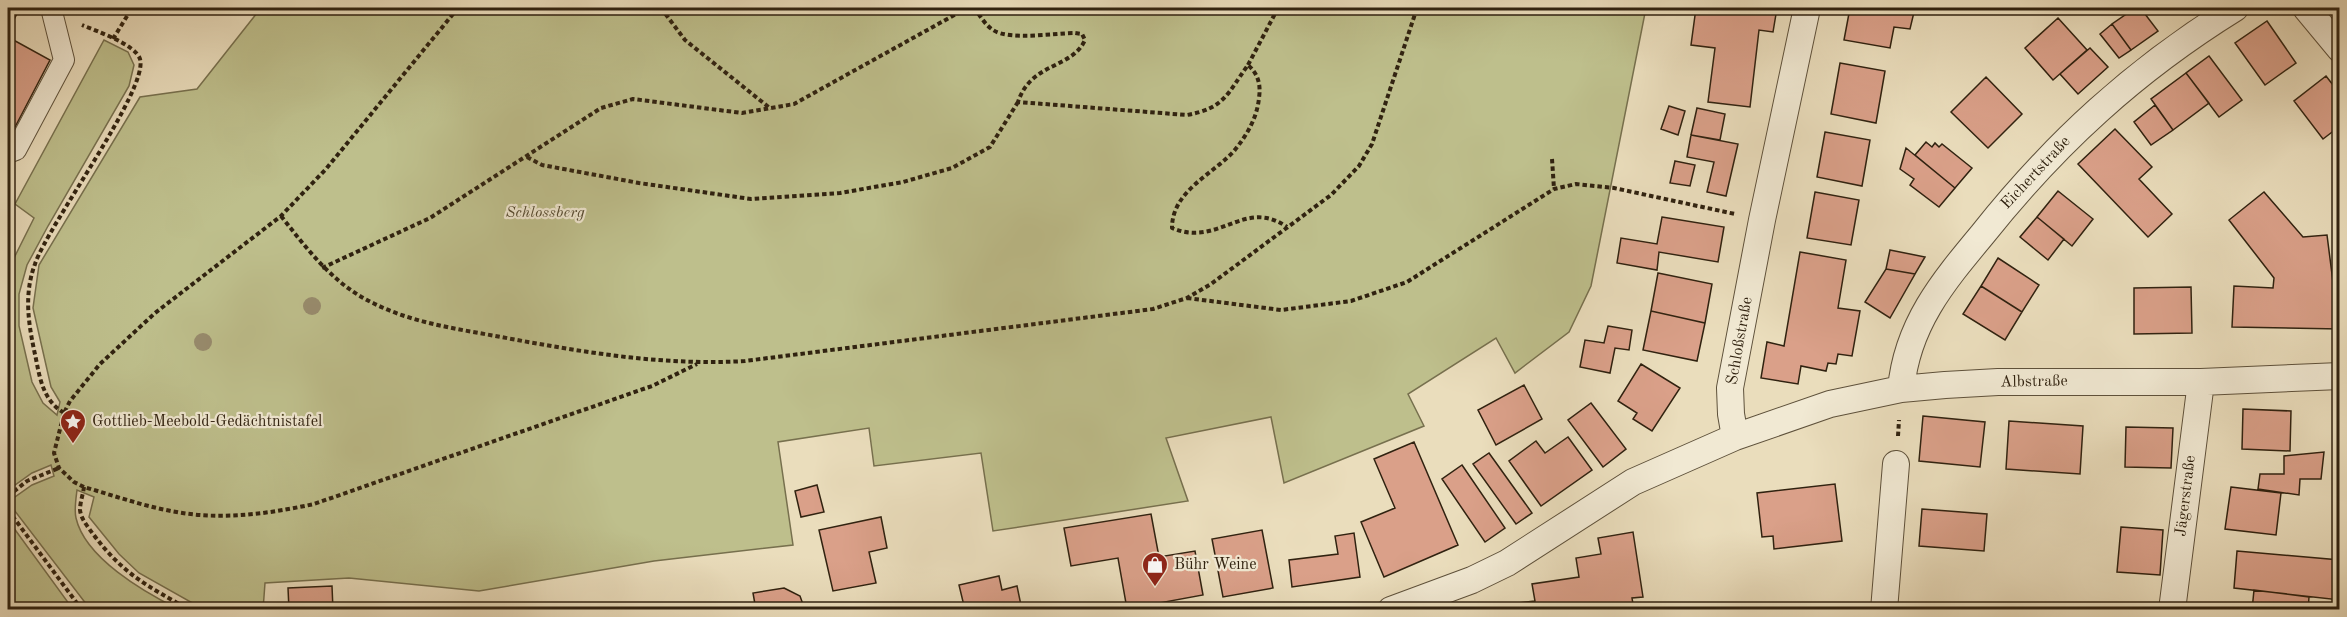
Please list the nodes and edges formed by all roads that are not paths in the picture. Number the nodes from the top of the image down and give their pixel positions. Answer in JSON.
{"nodes":[{"id":1,"x":1807,"y":8,"type":"edge"},
{"id":2,"x":2235,"y":8,"type":"edge"},
{"id":3,"x":2306,"y":8,"type":"edge"},
{"id":4,"x":52,"y":9,"type":"edge"},
{"id":5,"x":2340,"y":49,"type":"edge"},
{"id":6,"x":8,"y":153,"type":"edge"},
{"id":7,"x":2340,"y":376,"type":"edge"},
{"id":8,"x":2201,"y":382,"type":"junction"},
{"id":9,"x":1901,"y":389,"type":"junction"},
{"id":10,"x":1735,"y":437,"type":"junction"},
{"id":11,"x":1896,"y":464,"type":"road end"},
{"id":12,"x":1391,"y":609,"type":"edge"},
{"id":13,"x":1884,"y":609,"type":"edge"},
{"id":14,"x":2172,"y":609,"type":"edge"}],
"edges":[{"from":1,"to":10,"type":"street","name":"Schloßstraße"},
{"from":2,"to":9,"type":"street","name":"Eichertstraße"},
{"from":3,"to":5,"type":"street"},
{"from":4,"to":6,"type":"street"},
{"from":7,"to":8,"type":"street","name":"Albstraße"},
{"from":8,"to":9,"type":"street","name":"Albstraße"},
{"from":8,"to":14,"type":"street","name":"Jägerstraße"},
{"from":9,"to":10,"type":"street","name":"Albstraße"},
{"from":10,"to":12,"type":"street"},
{"from":11,"to":13,"type":"street"}]}
